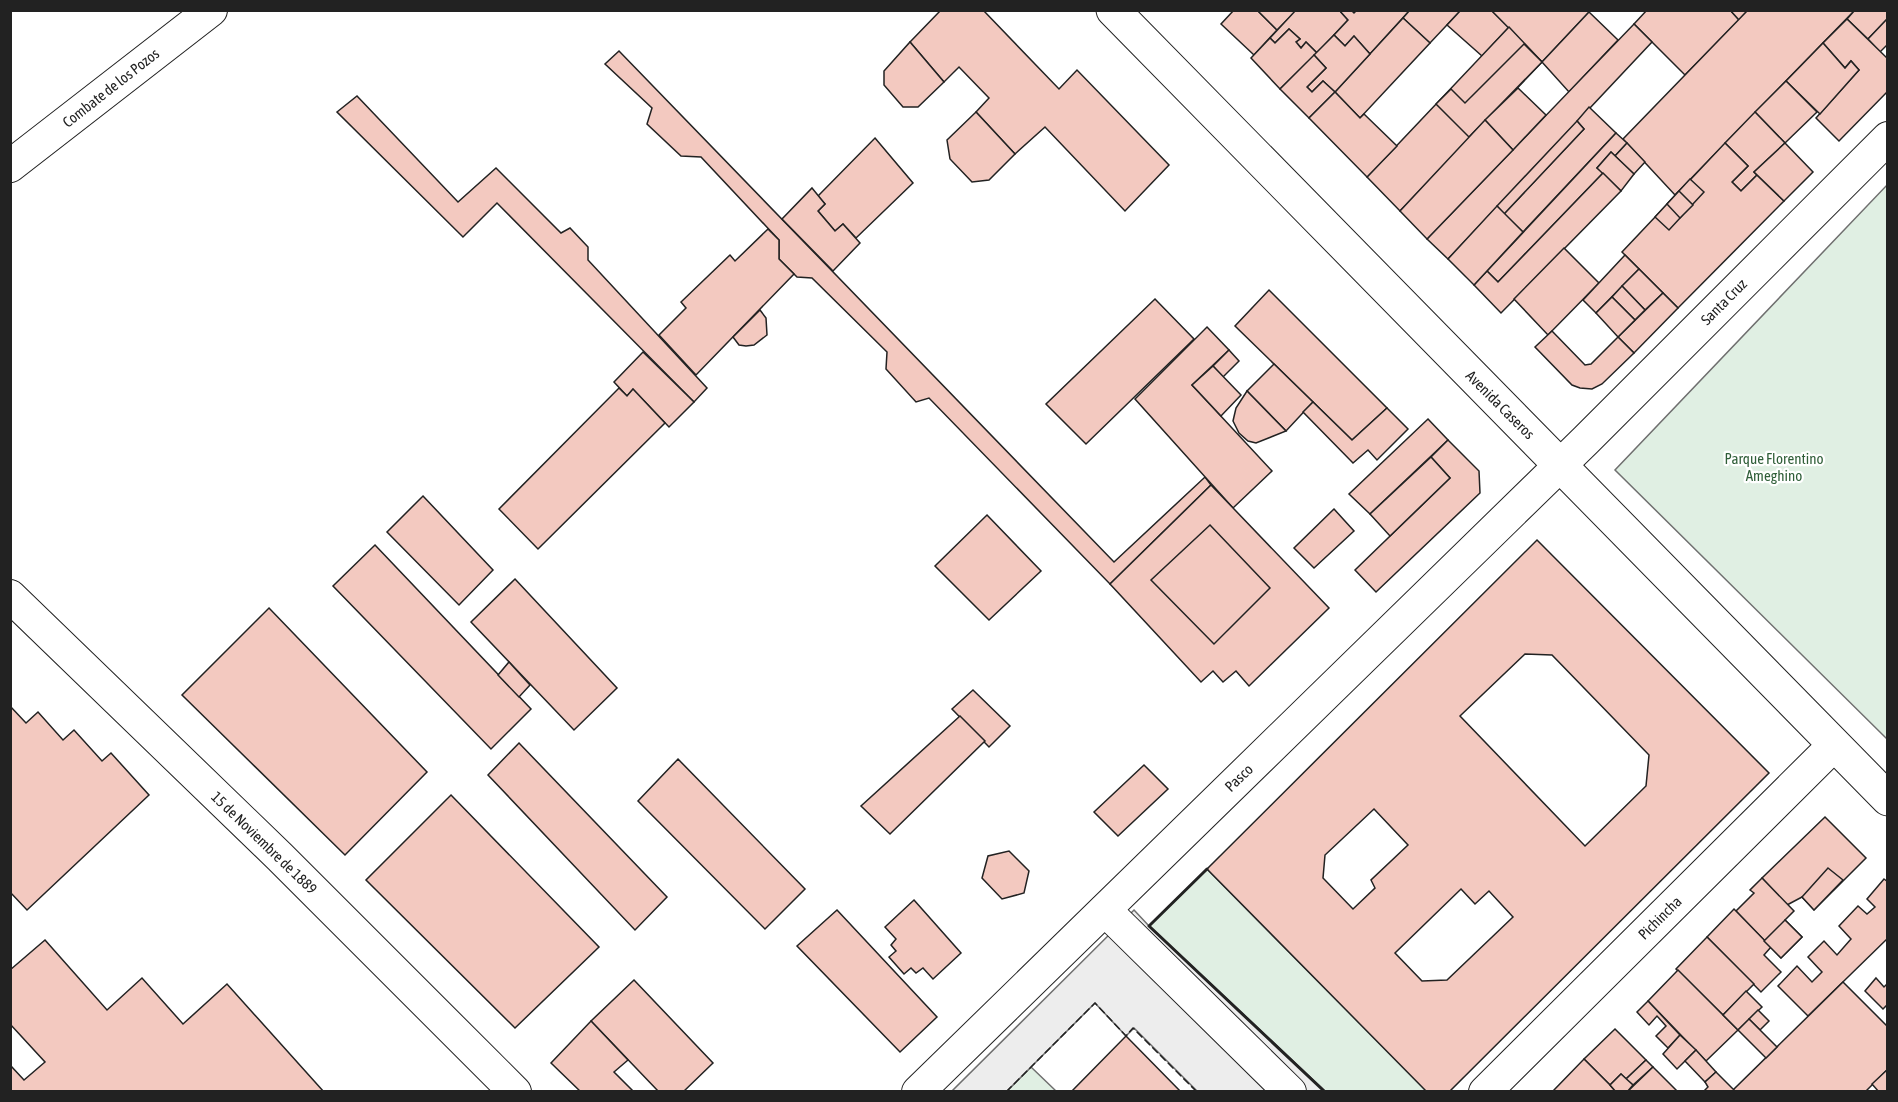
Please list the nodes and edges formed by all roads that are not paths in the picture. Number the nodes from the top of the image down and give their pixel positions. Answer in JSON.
{"nodes":[{"id":1,"x":1113,"y":10,"type":"edge"},
{"id":2,"x":210,"y":11,"type":"edge"},
{"id":3,"x":1887,"y":138,"type":"edge"},
{"id":4,"x":10,"y":166,"type":"edge"},
{"id":5,"x":1560,"y":465,"type":"junction"},
{"id":6,"x":10,"y":596,"type":"edge"},
{"id":7,"x":1834,"y":745,"type":"junction"},
{"id":8,"x":1887,"y":799,"type":"edge"},
{"id":9,"x":1105,"y":909,"type":"junction"},
{"id":10,"x":515,"y":1092,"type":"edge"},
{"id":11,"x":918,"y":1092,"type":"edge"},
{"id":12,"x":1290,"y":1092,"type":"edge"},
{"id":13,"x":1485,"y":1092,"type":"edge"}],
"edges":[{"from":1,"to":5,"type":"main road","name":"Avenida Caseros"},
{"from":2,"to":4,"type":"street","name":"Combate de los Pozos"},
{"from":3,"to":5,"type":"street","name":"Santa Cruz"},
{"from":5,"to":7,"type":"main road","name":"Avenida Caseros"},
{"from":5,"to":9,"type":"street","name":"Pasco"},
{"from":6,"to":10,"type":"street","name":"15 de Noviembre de 1889"},
{"from":7,"to":8,"type":"main road","name":"Avenida Caseros"},
{"from":7,"to":13,"type":"street","name":"Pichincha"},
{"from":9,"to":11,"type":"street","name":"Pasco"},
{"from":9,"to":12,"type":"street"}]}
